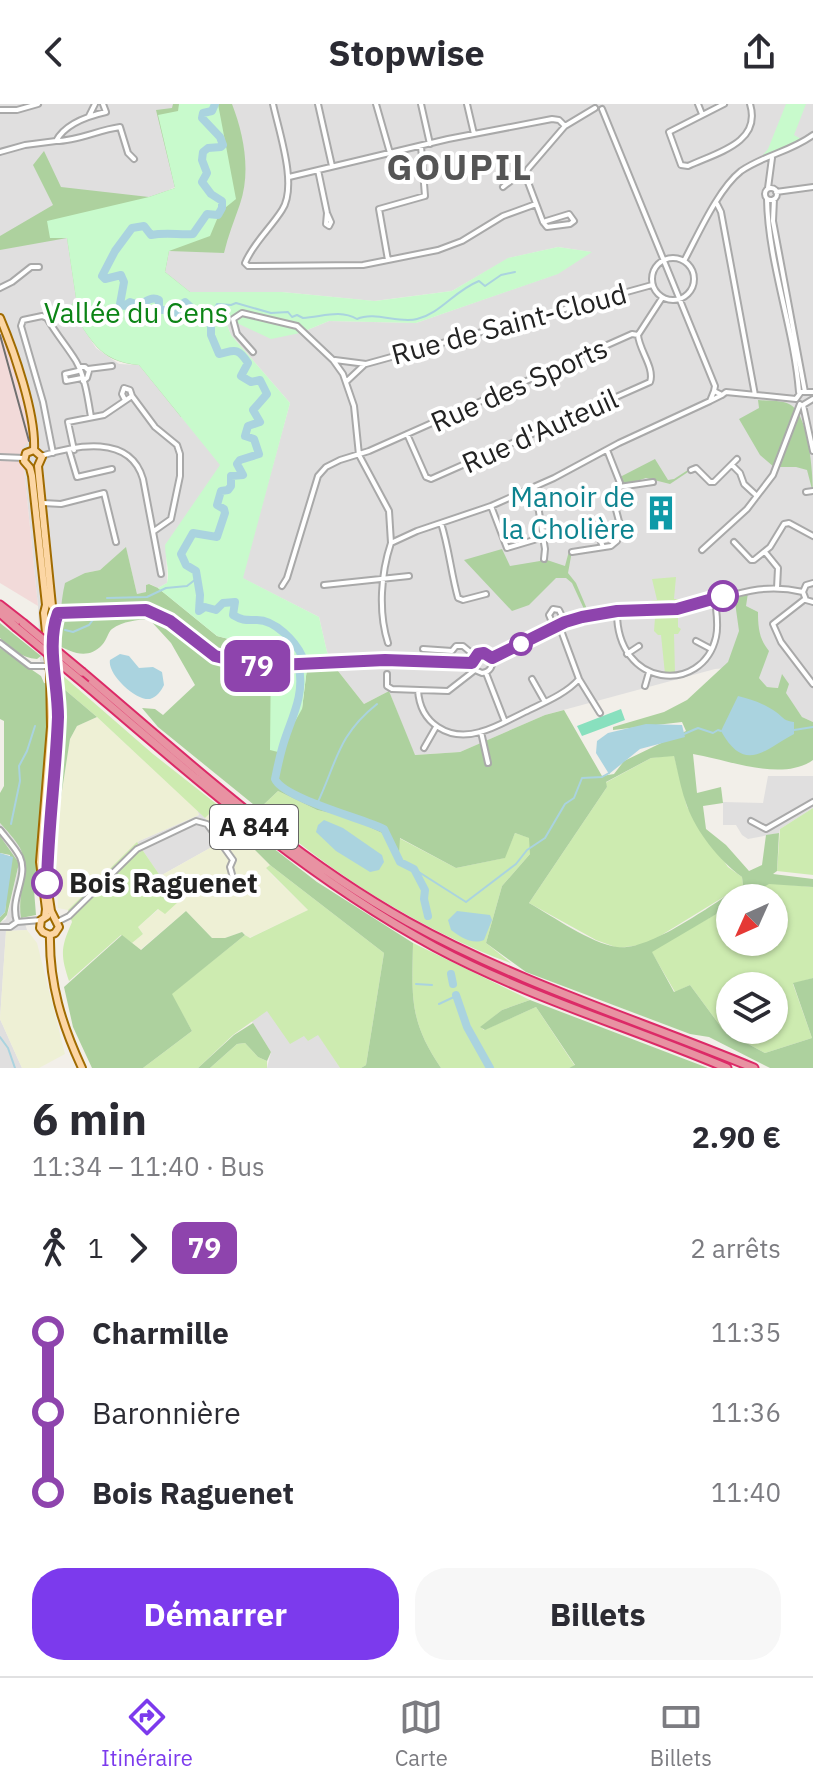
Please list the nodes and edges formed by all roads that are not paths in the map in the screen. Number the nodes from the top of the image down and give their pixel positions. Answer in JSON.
{"nodes":[{"id":1,"x":38,"y":104,"type":"edge"},
{"id":2,"x":95,"y":104,"type":"edge"},
{"id":3,"x":103,"y":104,"type":"edge"},
{"id":4,"x":273,"y":104,"type":"edge"},
{"id":5,"x":318,"y":104,"type":"edge"},
{"id":6,"x":376,"y":104,"type":"edge"},
{"id":7,"x":421,"y":104,"type":"edge"},
{"id":8,"x":467,"y":104,"type":"edge"},
{"id":9,"x":698,"y":104,"type":"edge"},
{"id":10,"x":724,"y":104,"type":"edge"},
{"id":11,"x":750,"y":104,"type":"edge"},
{"id":12,"x":604,"y":106,"type":"edge"},
{"id":13,"x":593,"y":108,"type":"edge"},
{"id":14,"x":0,"y":110,"type":"edge"},
{"id":15,"x":702,"y":114,"type":"junction"},
{"id":16,"x":89,"y":116,"type":"junction"},
{"id":17,"x":605,"y":116,"type":"junction"},
{"id":18,"x":565,"y":126,"type":"junction"},
{"id":19,"x":474,"y":134,"type":"junction"},
{"id":20,"x":813,"y":135,"type":"edge"},
{"id":21,"x":56,"y":141,"type":"junction"},
{"id":22,"x":430,"y":144,"type":"junction"},
{"id":23,"x":421,"y":146,"type":"junction"},
{"id":24,"x":0,"y":152,"type":"edge"},
{"id":25,"x":390,"y":153,"type":"junction"},
{"id":26,"x":772,"y":158,"type":"junction"},
{"id":27,"x":134,"y":159,"type":"dead end"},
{"id":28,"x":332,"y":166,"type":"junction"},
{"id":29,"x":318,"y":170,"type":"junction"},
{"id":30,"x":526,"y":174,"type":"junction"},
{"id":31,"x":288,"y":178,"type":"junction"},
{"id":32,"x":503,"y":187,"type":"dead end"},
{"id":33,"x":813,"y":187,"type":"edge"},
{"id":34,"x":768,"y":189,"type":"junction"},
{"id":35,"x":776,"y":192,"type":"junction"},
{"id":36,"x":770,"y":199,"type":"junction"},
{"id":37,"x":536,"y":204,"type":"junction"},
{"id":38,"x":717,"y":204,"type":"junction"},
{"id":39,"x":327,"y":213,"type":"dead end"},
{"id":40,"x":543,"y":222,"type":"junction"},
{"id":41,"x":664,"y":259,"type":"junction"},
{"id":42,"x":388,"y":260,"type":"junction"},
{"id":43,"x":684,"y":261,"type":"junction"},
{"id":44,"x":39,"y":267,"type":"dead end"},
{"id":45,"x":652,"y":285,"type":"junction"},
{"id":46,"x":0,"y":288,"type":"edge"},
{"id":47,"x":788,"y":293,"type":"junction"},
{"id":48,"x":780,"y":294,"type":"junction"},
{"id":49,"x":662,"y":298,"type":"junction"},
{"id":50,"x":680,"y":299,"type":"junction"},
{"id":51,"x":0,"y":318,"type":"edge"},
{"id":52,"x":638,"y":335,"type":"junction"},
{"id":53,"x":253,"y":352,"type":"dead end"},
{"id":54,"x":333,"y":360,"type":"junction"},
{"id":55,"x":366,"y":364,"type":"junction"},
{"id":56,"x":112,"y":366,"type":"dead end"},
{"id":57,"x":79,"y":369,"type":"junction"},
{"id":58,"x":88,"y":369,"type":"junction"},
{"id":59,"x":82,"y":380,"type":"junction"},
{"id":60,"x":347,"y":382,"type":"junction"},
{"id":61,"x":715,"y":388,"type":"junction"},
{"id":62,"x":806,"y":392,"type":"edge"},
{"id":63,"x":724,"y":394,"type":"junction"},
{"id":64,"x":755,"y":395,"type":"junction"},
{"id":65,"x":132,"y":396,"type":"junction"},
{"id":66,"x":796,"y":399,"type":"junction"},
{"id":67,"x":126,"y":401,"type":"junction"},
{"id":68,"x":710,"y":401,"type":"junction"},
{"id":69,"x":806,"y":403,"type":"edge"},
{"id":70,"x":91,"y":417,"type":"junction"},
{"id":71,"x":407,"y":434,"type":"junction"},
{"id":72,"x":34,"y":450,"type":"junction"},
{"id":73,"x":71,"y":450,"type":"junction"},
{"id":74,"x":607,"y":450,"type":"junction"},
{"id":75,"x":813,"y":451,"type":"edge"},
{"id":76,"x":53,"y":453,"type":"junction"},
{"id":77,"x":359,"y":455,"type":"junction"},
{"id":78,"x":41,"y":456,"type":"junction"},
{"id":79,"x":0,"y":457,"type":"edge"},
{"id":80,"x":24,"y":458,"type":"junction"},
{"id":81,"x":737,"y":459,"type":"dead end"},
{"id":82,"x":702,"y":462,"type":"dead end"},
{"id":83,"x":732,"y":465,"type":"junction"},
{"id":84,"x":34,"y":467,"type":"junction"},
{"id":85,"x":112,"y":469,"type":"dead end"},
{"id":86,"x":653,"y":482,"type":"dead end"},
{"id":87,"x":535,"y":487,"type":"junction"},
{"id":88,"x":619,"y":487,"type":"junction"},
{"id":89,"x":813,"y":491,"type":"edge"},
{"id":90,"x":806,"y":492,"type":"dead end"},
{"id":91,"x":757,"y":497,"type":"junction"},
{"id":92,"x":43,"y":503,"type":"junction"},
{"id":93,"x":491,"y":506,"type":"junction"},
{"id":94,"x":592,"y":519,"type":"dead end"},
{"id":95,"x":441,"y":523,"type":"junction"},
{"id":96,"x":154,"y":531,"type":"junction"},
{"id":97,"x":813,"y":536,"type":"edge"},
{"id":98,"x":544,"y":537,"type":"junction"},
{"id":99,"x":116,"y":542,"type":"dead end"},
{"id":100,"x":734,"y":542,"type":"dead end"},
{"id":101,"x":391,"y":543,"type":"junction"},
{"id":102,"x":603,"y":547,"type":"junction"},
{"id":103,"x":702,"y":550,"type":"dead end"},
{"id":104,"x":572,"y":552,"type":"dead end"},
{"id":105,"x":765,"y":552,"type":"junction"},
{"id":106,"x":544,"y":559,"type":"dead end"},
{"id":107,"x":161,"y":574,"type":"dead end"},
{"id":108,"x":409,"y":576,"type":"dead end"},
{"id":109,"x":382,"y":579,"type":"junction"},
{"id":110,"x":813,"y":583,"type":"edge"},
{"id":111,"x":324,"y":585,"type":"dead end"},
{"id":112,"x":282,"y":586,"type":"dead end"},
{"id":113,"x":777,"y":588,"type":"junction"},
{"id":114,"x":803,"y":592,"type":"junction"},
{"id":115,"x":486,"y":594,"type":"dead end"},
{"id":116,"x":715,"y":599,"type":"junction"},
{"id":117,"x":805,"y":599,"type":"junction"},
{"id":118,"x":813,"y":602,"type":"edge"},
{"id":119,"x":0,"y":605,"type":"edge"},
{"id":120,"x":49,"y":607,"type":"junction"},
{"id":121,"x":617,"y":611,"type":"junction"},
{"id":122,"x":0,"y":613,"type":"edge"},
{"id":123,"x":57,"y":616,"type":"junction"},
{"id":124,"x":46,"y":618,"type":"junction"},
{"id":125,"x":565,"y":622,"type":"junction"},
{"id":126,"x":19,"y":625,"type":"junction"},
{"id":127,"x":556,"y":626,"type":"junction"},
{"id":128,"x":696,"y":641,"type":"dead end"},
{"id":129,"x":0,"y":643,"type":"edge"},
{"id":130,"x":388,"y":643,"type":"dead end"},
{"id":131,"x":639,"y":646,"type":"dead end"},
{"id":132,"x":423,"y":649,"type":"dead end"},
{"id":133,"x":711,"y":649,"type":"junction"},
{"id":134,"x":627,"y":654,"type":"junction"},
{"id":135,"x":475,"y":656,"type":"junction"},
{"id":136,"x":491,"y":658,"type":"junction"},
{"id":137,"x":472,"y":663,"type":"junction"},
{"id":138,"x":52,"y":666,"type":"junction"},
{"id":139,"x":475,"y":670,"type":"junction"},
{"id":140,"x":649,"y":672,"type":"junction"},
{"id":141,"x":486,"y":673,"type":"junction"},
{"id":142,"x":387,"y":674,"type":"dead end"},
{"id":143,"x":532,"y":679,"type":"dead end"},
{"id":144,"x":579,"y":679,"type":"junction"},
{"id":145,"x":813,"y":684,"type":"edge"},
{"id":146,"x":645,"y":686,"type":"dead end"},
{"id":147,"x":418,"y":690,"type":"junction"},
{"id":148,"x":545,"y":702,"type":"junction"},
{"id":149,"x":600,"y":713,"type":"dead end"},
{"id":150,"x":505,"y":722,"type":"junction"},
{"id":151,"x":436,"y":727,"type":"junction"},
{"id":152,"x":481,"y":732,"type":"junction"},
{"id":153,"x":424,"y":748,"type":"dead end"},
{"id":154,"x":488,"y":763,"type":"dead end"},
{"id":155,"x":813,"y":802,"type":"edge"},
{"id":156,"x":751,"y":821,"type":"dead end"},
{"id":157,"x":0,"y":830,"type":"edge"},
{"id":158,"x":233,"y":878,"type":"dead end"},
{"id":159,"x":56,"y":919,"type":"junction"},
{"id":160,"x":17,"y":922,"type":"junction"},
{"id":161,"x":42,"y":922,"type":"junction"},
{"id":162,"x":0,"y":927,"type":"edge"},
{"id":163,"x":50,"y":935,"type":"junction"},
{"id":164,"x":82,"y":1068,"type":"edge"},
{"id":165,"x":727,"y":1068,"type":"edge"},
{"id":166,"x":754,"y":1068,"type":"edge"}],
"edges":[{"from":1,"to":14,"type":"street"},
{"from":2,"to":16,"type":"street"},
{"from":3,"to":16,"type":"street"},
{"from":4,"to":31,"type":"street"},
{"from":5,"to":28,"type":"street"},
{"from":6,"to":25,"type":"street"},
{"from":7,"to":22,"type":"street"},
{"from":8,"to":19,"type":"street"},
{"from":9,"to":15,"type":"street"},
{"from":10,"to":15,"type":"street"},
{"from":11,"to":15,"type":"street"},
{"from":12,"to":13,"type":"street"},
{"from":12,"to":17,"type":"street"},
{"from":13,"to":17,"type":"street"},
{"from":13,"to":18,"type":"street"},
{"from":16,"to":21,"type":"street"},
{"from":17,"to":41,"type":"street"},
{"from":18,"to":19,"type":"street"},
{"from":18,"to":30,"type":"street"},
{"from":19,"to":22,"type":"street"},
{"from":20,"to":26,"type":"street"},
{"from":21,"to":24,"type":"street"},
{"from":21,"to":27,"type":"street"},
{"from":22,"to":23,"type":"street"},
{"from":23,"to":25,"type":"street"},
{"from":23,"to":42,"type":"street"},
{"from":25,"to":28,"type":"street"},
{"from":26,"to":34,"type":"street"},
{"from":26,"to":38,"type":"street"},
{"from":28,"to":29,"type":"street"},
{"from":29,"to":31,"type":"street"},
{"from":29,"to":39,"type":"street"},
{"from":30,"to":32,"type":"street"},
{"from":30,"to":37,"type":"street"},
{"from":31,"to":42,"type":"street"},
{"from":33,"to":35,"type":"street"},
{"from":34,"to":35,"type":"street"},
{"from":34,"to":36,"type":"street"},
{"from":35,"to":36,"type":"street"},
{"from":36,"to":47,"type":"street"},
{"from":36,"to":48,"type":"street"},
{"from":37,"to":40,"type":"street"},
{"from":37,"to":42,"type":"street"},
{"from":38,"to":43,"type":"street"},
{"from":38,"to":64,"type":"street"},
{"from":40,"to":40,"type":"street"},
{"from":41,"to":43,"type":"street"},
{"from":41,"to":45,"type":"street"},
{"from":41,"to":50,"type":"street"},
{"from":43,"to":50,"type":"street"},
{"from":44,"to":46,"type":"street"},
{"from":45,"to":49,"type":"street"},
{"from":45,"to":55,"type":"street","name":"Rue de Saint-Cloud"},
{"from":47,"to":48,"type":"street"},
{"from":47,"to":62,"type":"street"},
{"from":48,"to":62,"type":"street"},
{"from":49,"to":50,"type":"street"},
{"from":49,"to":52,"type":"street","name":"Rue des Sports"},
{"from":50,"to":61,"type":"street"},
{"from":51,"to":72,"type":"main road"},
{"from":52,"to":71,"type":"street","name":"Rue des Sports"},
{"from":52,"to":71,"type":"street","name":"Rue d'Auteuil"},
{"from":53,"to":54,"type":"street"},
{"from":54,"to":55,"type":"street","name":"Rue de Saint-Cloud"},
{"from":54,"to":60,"type":"street"},
{"from":55,"to":60,"type":"street","name":"Rue de Saint-Cloud"},
{"from":56,"to":58,"type":"street"},
{"from":57,"to":58,"type":"street"},
{"from":57,"to":59,"type":"street"},
{"from":57,"to":59,"type":"street"},
{"from":57,"to":76,"type":"street"},
{"from":58,"to":59,"type":"street"},
{"from":59,"to":70,"type":"street"},
{"from":60,"to":77,"type":"street"},
{"from":61,"to":63,"type":"street"},
{"from":61,"to":68,"type":"street"},
{"from":62,"to":66,"type":"street"},
{"from":62,"to":69,"type":"street"},
{"from":63,"to":64,"type":"street"},
{"from":63,"to":68,"type":"street"},
{"from":64,"to":66,"type":"street"},
{"from":65,"to":67,"type":"street"},
{"from":65,"to":67,"type":"street"},
{"from":65,"to":96,"type":"street"},
{"from":66,"to":69,"type":"street"},
{"from":67,"to":70,"type":"street"},
{"from":68,"to":74,"type":"street"},
{"from":69,"to":75,"type":"street"},
{"from":69,"to":91,"type":"street"},
{"from":70,"to":73,"type":"street"},
{"from":71,"to":77,"type":"street","name":"Rue des Sports"},
{"from":72,"to":78,"type":"main road"},
{"from":72,"to":80,"type":"main road"},
{"from":73,"to":76,"type":"street"},
{"from":73,"to":85,"type":"street"},
{"from":73,"to":96,"type":"street"},
{"from":74,"to":87,"type":"street"},
{"from":74,"to":88,"type":"street"},
{"from":76,"to":78,"type":"street"},
{"from":77,"to":101,"type":"street"},
{"from":77,"to":112,"type":"street","name":"Rue des Sports"},
{"from":78,"to":84,"type":"main road"},
{"from":79,"to":80,"type":"street"},
{"from":80,"to":84,"type":"main road"},
{"from":81,"to":83,"type":"street"},
{"from":82,"to":83,"type":"street"},
{"from":83,"to":91,"type":"street"},
{"from":84,"to":92,"type":"main road"},
{"from":84,"to":120,"type":"main road"},
{"from":86,"to":88,"type":"street"},
{"from":87,"to":93,"type":"street"},
{"from":87,"to":98,"type":"street"},
{"from":88,"to":102,"type":"street"},
{"from":89,"to":90,"type":"street"},
{"from":91,"to":103,"type":"street"},
{"from":92,"to":99,"type":"street"},
{"from":92,"to":120,"type":"main road"},
{"from":93,"to":95,"type":"street"},
{"from":93,"to":98,"type":"street"},
{"from":94,"to":102,"type":"street"},
{"from":95,"to":101,"type":"street"},
{"from":95,"to":115,"type":"street"},
{"from":96,"to":107,"type":"street"},
{"from":97,"to":105,"type":"street"},
{"from":98,"to":106,"type":"street"},
{"from":100,"to":105,"type":"street"},
{"from":101,"to":109,"type":"street"},
{"from":102,"to":104,"type":"street"},
{"from":105,"to":113,"type":"street"},
{"from":108,"to":109,"type":"street"},
{"from":109,"to":111,"type":"street"},
{"from":109,"to":130,"type":"street"},
{"from":110,"to":114,"type":"street"},
{"from":113,"to":114,"type":"street"},
{"from":113,"to":116,"type":"street"},
{"from":114,"to":117,"type":"street"},
{"from":116,"to":121,"type":"street"},
{"from":116,"to":133,"type":"street"},
{"from":117,"to":118,"type":"street"},
{"from":117,"to":145,"type":"street"},
{"from":119,"to":126,"type":"highway","number":"A 844"},
{"from":120,"to":123,"type":"main road"},
{"from":120,"to":124,"type":"main road"},
{"from":121,"to":125,"type":"street"},
{"from":121,"to":134,"type":"street"},
{"from":122,"to":126,"type":"highway","number":"A 844"},
{"from":123,"to":124,"type":"main road"},
{"from":123,"to":137,"type":"street"},
{"from":123,"to":138,"type":"main road"},
{"from":124,"to":138,"type":"main road"},
{"from":125,"to":127,"type":"street"},
{"from":125,"to":127,"type":"street"},
{"from":126,"to":165,"type":"highway","number":"A 844","bridge":true},
{"from":126,"to":166,"type":"highway","number":"A 844","bridge":true},
{"from":127,"to":136,"type":"street"},
{"from":127,"to":144,"type":"street"},
{"from":128,"to":133,"type":"street"},
{"from":129,"to":138,"type":"street"},
{"from":131,"to":134,"type":"street"},
{"from":132,"to":135,"type":"street"},
{"from":133,"to":140,"type":"street"},
{"from":134,"to":140,"type":"street"},
{"from":135,"to":136,"type":"street"},
{"from":135,"to":137,"type":"street"},
{"from":136,"to":141,"type":"street"},
{"from":137,"to":139,"type":"street"},
{"from":138,"to":159,"type":"main road"},
{"from":138,"to":161,"type":"main road"},
{"from":139,"to":141,"type":"street"},
{"from":139,"to":147,"type":"street"},
{"from":140,"to":146,"type":"street"},
{"from":141,"to":150,"type":"street"},
{"from":142,"to":147,"type":"street"},
{"from":143,"to":148,"type":"street"},
{"from":144,"to":148,"type":"street"},
{"from":144,"to":149,"type":"street"},
{"from":147,"to":151,"type":"street"},
{"from":148,"to":150,"type":"street"},
{"from":150,"to":152,"type":"street"},
{"from":151,"to":152,"type":"street"},
{"from":151,"to":153,"type":"street"},
{"from":152,"to":154,"type":"street"},
{"from":155,"to":156,"type":"street"},
{"from":157,"to":160,"type":"street"},
{"from":158,"to":159,"type":"street"},
{"from":159,"to":161,"type":"main road"},
{"from":159,"to":163,"type":"main road"},
{"from":160,"to":161,"type":"street"},
{"from":160,"to":162,"type":"street"},
{"from":161,"to":163,"type":"main road"},
{"from":163,"to":164,"type":"main road"}]}
